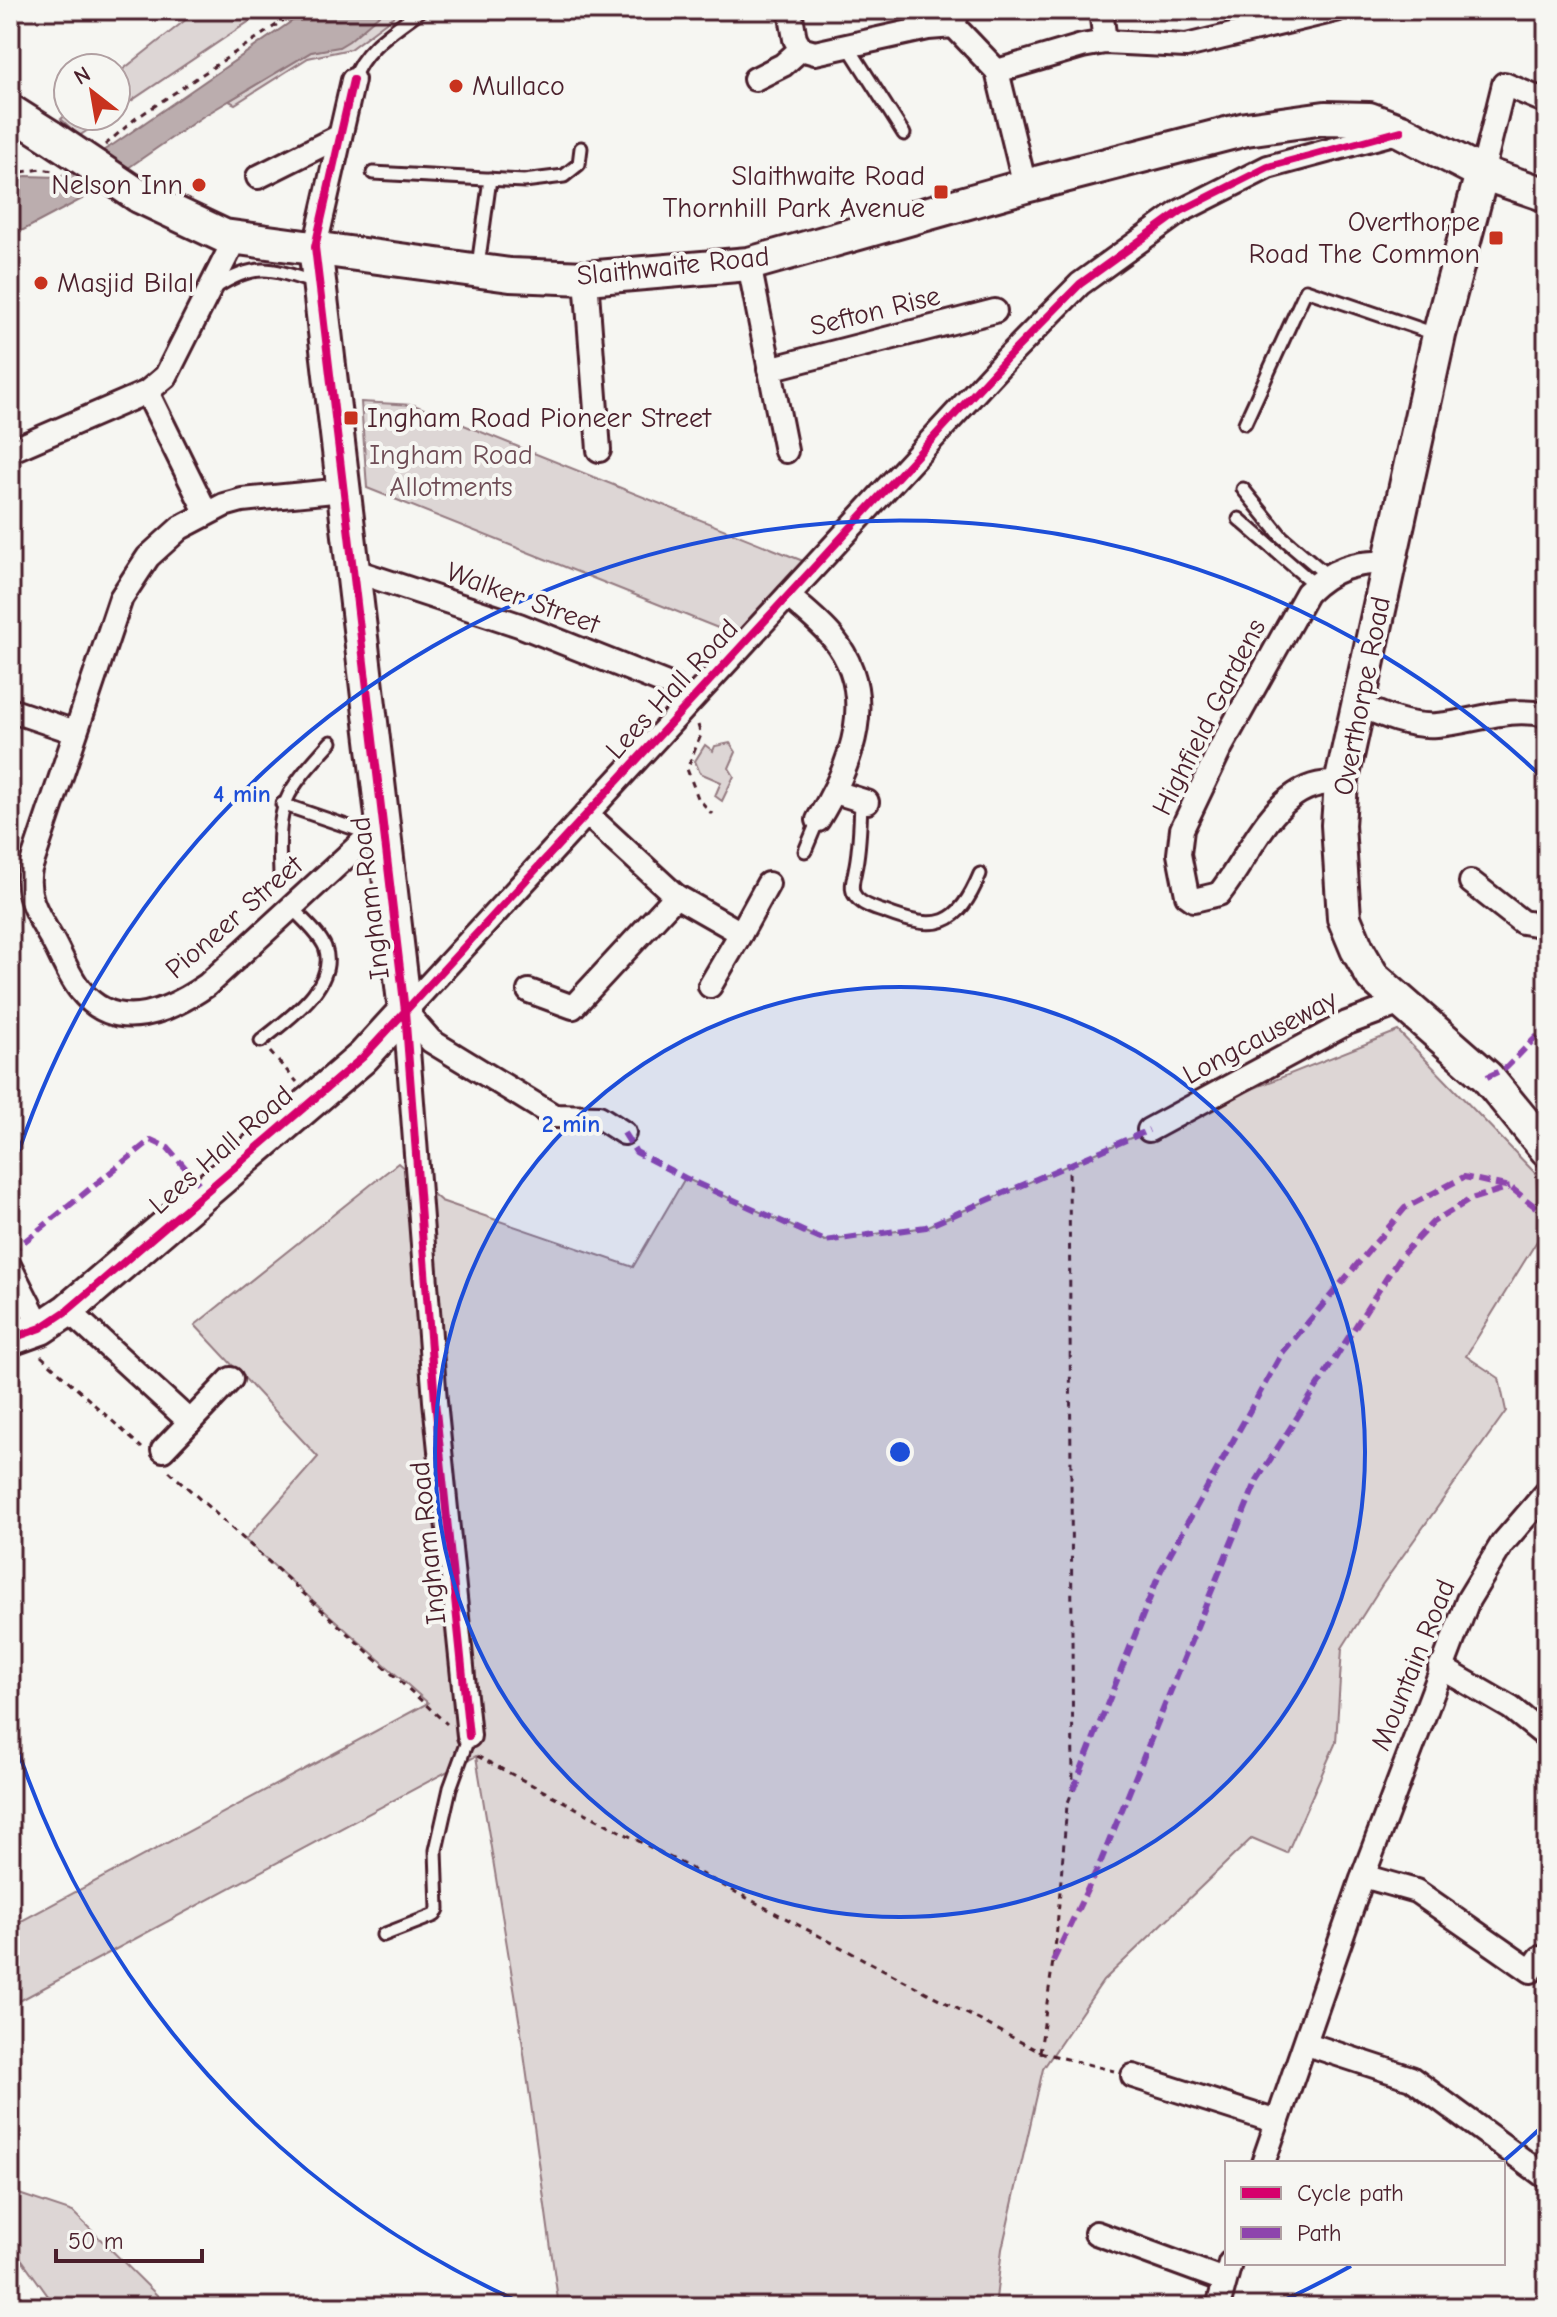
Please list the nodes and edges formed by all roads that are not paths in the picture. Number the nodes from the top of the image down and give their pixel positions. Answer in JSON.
{"nodes":[{"id":1,"x":421,"y":10,"type":"edge"},
{"id":2,"x":790,"y":10,"type":"edge"},
{"id":3,"x":1101,"y":10,"type":"edge"},
{"id":4,"x":1336,"y":10,"type":"edge"},
{"id":5,"x":956,"y":18,"type":"edge"},
{"id":6,"x":1250,"y":20,"type":"edge"},
{"id":7,"x":1105,"y":42,"type":"junction"},
{"id":8,"x":848,"y":46,"type":"junction"},
{"id":9,"x":801,"y":49,"type":"junction"},
{"id":10,"x":997,"y":71,"type":"junction"},
{"id":11,"x":755,"y":79,"type":"dead end"},
{"id":12,"x":353,"y":80,"type":"joint"},
{"id":13,"x":1547,"y":102,"type":"edge"},
{"id":14,"x":10,"y":111,"type":"edge"},
{"id":15,"x":1401,"y":131,"type":"junction"},
{"id":16,"x":904,"y":134,"type":"dead end"},
{"id":17,"x":340,"y":136,"type":"junction"},
{"id":18,"x":581,"y":148,"type":"dead end"},
{"id":19,"x":373,"y":173,"type":"dead end"},
{"id":20,"x":1482,"y":173,"type":"junction"},
{"id":21,"x":258,"y":177,"type":"dead end"},
{"id":22,"x":490,"y":179,"type":"junction"},
{"id":23,"x":1025,"y":186,"type":"junction"},
{"id":24,"x":1547,"y":195,"type":"edge"},
{"id":25,"x":236,"y":237,"type":"junction"},
{"id":26,"x":315,"y":247,"type":"junction"},
{"id":27,"x":749,"y":264,"type":"junction"},
{"id":28,"x":477,"y":271,"type":"junction"},
{"id":29,"x":586,"y":278,"type":"junction"},
{"id":30,"x":320,"y":285,"type":"junction"},
{"id":31,"x":208,"y":293,"type":"junction"},
{"id":32,"x":995,"y":311,"type":"dead end"},
{"id":33,"x":1439,"y":335,"type":"junction"},
{"id":34,"x":769,"y":369,"type":"junction"},
{"id":35,"x":147,"y":392,"type":"junction"},
{"id":36,"x":1245,"y":423,"type":"dead end"},
{"id":37,"x":599,"y":450,"type":"dead end"},
{"id":38,"x":10,"y":451,"type":"edge"},
{"id":39,"x":786,"y":451,"type":"dead end"},
{"id":40,"x":1243,"y":489,"type":"dead end"},
{"id":41,"x":344,"y":490,"type":"junction"},
{"id":42,"x":206,"y":512,"type":"junction"},
{"id":43,"x":1239,"y":519,"type":"dead end"},
{"id":44,"x":1389,"y":563,"type":"junction"},
{"id":45,"x":352,"y":570,"type":"junction"},
{"id":46,"x":1322,"y":580,"type":"junction"},
{"id":47,"x":788,"y":596,"type":"junction"},
{"id":48,"x":672,"y":686,"type":"dead end"},
{"id":49,"x":1359,"y":705,"type":"junction"},
{"id":50,"x":10,"y":710,"type":"edge"},
{"id":51,"x":1547,"y":715,"type":"edge"},
{"id":52,"x":75,"y":732,"type":"junction"},
{"id":53,"x":331,"y":742,"type":"dead end"},
{"id":54,"x":1341,"y":784,"type":"junction"},
{"id":55,"x":835,"y":792,"type":"junction"},
{"id":56,"x":864,"y":802,"type":"joint"},
{"id":57,"x":282,"y":804,"type":"junction"},
{"id":58,"x":587,"y":814,"type":"junction"},
{"id":59,"x":818,"y":820,"type":"joint"},
{"id":60,"x":377,"y":828,"type":"junction"},
{"id":61,"x":805,"y":851,"type":"dead end"},
{"id":62,"x":280,"y":874,"type":"dead end"},
{"id":63,"x":980,"y":874,"type":"dead end"},
{"id":64,"x":1471,"y":882,"type":"dead end"},
{"id":65,"x":768,"y":884,"type":"dead end"},
{"id":66,"x":676,"y":896,"type":"junction"},
{"id":67,"x":292,"y":908,"type":"junction"},
{"id":68,"x":1547,"y":926,"type":"edge"},
{"id":69,"x":741,"y":933,"type":"junction"},
{"id":70,"x":710,"y":986,"type":"dead end"},
{"id":71,"x":529,"y":991,"type":"dead end"},
{"id":72,"x":1401,"y":1003,"type":"junction"},
{"id":73,"x":405,"y":1011,"type":"junction"},
{"id":74,"x":261,"y":1041,"type":"road end"},
{"id":75,"x":1149,"y":1130,"type":"dead end"},
{"id":76,"x":624,"y":1133,"type":"dead end"},
{"id":77,"x":1547,"y":1150,"type":"edge"},
{"id":78,"x":10,"y":1267,"type":"edge"},
{"id":79,"x":68,"y":1310,"type":"junction"},
{"id":80,"x":24,"y":1335,"type":"edge"},
{"id":81,"x":231,"y":1379,"type":"dead end"},
{"id":82,"x":190,"y":1422,"type":"junction"},
{"id":83,"x":160,"y":1458,"type":"road end"},
{"id":84,"x":1547,"y":1492,"type":"edge"},
{"id":85,"x":1440,"y":1667,"type":"junction"},
{"id":86,"x":1547,"y":1737,"type":"edge"},
{"id":87,"x":468,"y":1741,"type":"joint"},
{"id":88,"x":1363,"y":1876,"type":"junction"},
{"id":89,"x":383,"y":1935,"type":"dead end"},
{"id":90,"x":1540,"y":1958,"type":"dead end"},
{"id":91,"x":1307,"y":2044,"type":"junction"},
{"id":92,"x":1133,"y":2076,"type":"road end"},
{"id":93,"x":1277,"y":2122,"type":"junction"},
{"id":94,"x":1264,"y":2161,"type":"edge"},
{"id":95,"x":1547,"y":2178,"type":"edge"},
{"id":96,"x":1096,"y":2233,"type":"dead end"},
{"id":97,"x":1227,"y":2272,"type":"edge"},
{"id":98,"x":1218,"y":2307,"type":"edge"}],
"edges":[{"from":1,"to":12,"type":"lane"},
{"from":2,"to":9,"type":"street"},
{"from":3,"to":7,"type":"street"},
{"from":4,"to":6,"type":"street"},
{"from":5,"to":8,"type":"street"},
{"from":5,"to":10,"type":"street"},
{"from":6,"to":7,"type":"street"},
{"from":7,"to":10,"type":"street"},
{"from":8,"to":9,"type":"street"},
{"from":8,"to":16,"type":"lane"},
{"from":9,"to":11,"type":"street"},
{"from":10,"to":23,"type":"street"},
{"from":12,"to":17,"type":"street"},
{"from":13,"to":20,"type":"street"},
{"from":14,"to":25,"type":"street","name":"Slaithwaite Road","bridge":true},
{"from":15,"to":20,"type":"street","name":"Slaithwaite Road"},
{"from":15,"to":23,"type":"street","name":"Slaithwaite Road"},
{"from":15,"to":47,"type":"street","name":"Lees Hall Road"},
{"from":17,"to":21,"type":"street"},
{"from":17,"to":26,"type":"street"},
{"from":18,"to":22,"type":"lane"},
{"from":19,"to":22,"type":"lane"},
{"from":20,"to":24,"type":"street","name":"Slaithwaite Road"},
{"from":20,"to":33,"type":"street","name":"Overthorpe Road"},
{"from":22,"to":28,"type":"lane"},
{"from":23,"to":27,"type":"street","name":"Slaithwaite Road"},
{"from":25,"to":26,"type":"street","name":"Slaithwaite Road"},
{"from":25,"to":31,"type":"street"},
{"from":26,"to":28,"type":"street","name":"Slaithwaite Road"},
{"from":26,"to":30,"type":"street","name":"Ingham Road"},
{"from":27,"to":29,"type":"street","name":"Slaithwaite Road"},
{"from":27,"to":34,"type":"street"},
{"from":28,"to":29,"type":"street","name":"Slaithwaite Road"},
{"from":29,"to":37,"type":"street"},
{"from":30,"to":31,"type":"lane"},
{"from":30,"to":41,"type":"street","name":"Ingham Road"},
{"from":31,"to":35,"type":"street"},
{"from":32,"to":34,"type":"street","name":"Sefton Rise"},
{"from":33,"to":36,"type":"lane"},
{"from":33,"to":44,"type":"street","name":"Overthorpe Road"},
{"from":34,"to":39,"type":"street"},
{"from":35,"to":38,"type":"street"},
{"from":35,"to":42,"type":"street"},
{"from":40,"to":46,"type":"lane"},
{"from":41,"to":42,"type":"street","name":"Pioneer Street"},
{"from":41,"to":45,"type":"street","name":"Ingham Road"},
{"from":42,"to":52,"type":"street","name":"Pioneer Street"},
{"from":43,"to":46,"type":"lane"},
{"from":44,"to":46,"type":"street"},
{"from":44,"to":49,"type":"street","name":"Overthorpe Road"},
{"from":45,"to":48,"type":"street","name":"Walker Street"},
{"from":45,"to":60,"type":"street","name":"Ingham Road"},
{"from":46,"to":54,"type":"street","name":"Highfield Gardens"},
{"from":47,"to":55,"type":"street"},
{"from":47,"to":58,"type":"street","name":"Lees Hall Road"},
{"from":49,"to":51,"type":"street"},
{"from":49,"to":54,"type":"street","name":"Overthorpe Road"},
{"from":50,"to":52,"type":"street"},
{"from":52,"to":67,"type":"street","name":"Pioneer Street"},
{"from":53,"to":57,"type":"lane"},
{"from":54,"to":72,"type":"street","name":"Overthorpe Road"},
{"from":55,"to":56,"type":"street"},
{"from":55,"to":59,"type":"street"},
{"from":56,"to":63,"type":"lane"},
{"from":57,"to":60,"type":"lane"},
{"from":57,"to":62,"type":"lane"},
{"from":58,"to":66,"type":"street"},
{"from":58,"to":73,"type":"street","name":"Lees Hall Road"},
{"from":59,"to":61,"type":"lane"},
{"from":60,"to":67,"type":"street","name":"Pioneer Street"},
{"from":60,"to":73,"type":"street","name":"Ingham Road"},
{"from":64,"to":68,"type":"street"},
{"from":65,"to":69,"type":"street"},
{"from":66,"to":69,"type":"street"},
{"from":66,"to":71,"type":"street"},
{"from":67,"to":74,"type":"lane"},
{"from":69,"to":70,"type":"street"},
{"from":72,"to":75,"type":"street","name":"Longcauseway"},
{"from":72,"to":77,"type":"street","name":"Overthorpe Road"},
{"from":73,"to":76,"type":"street"},
{"from":73,"to":79,"type":"street","name":"Lees Hall Road"},
{"from":73,"to":87,"type":"street","name":"Ingham Road"},
{"from":78,"to":80,"type":"street"},
{"from":79,"to":80,"type":"street","name":"Lees Hall Road"},
{"from":79,"to":82,"type":"street"},
{"from":81,"to":82,"type":"street"},
{"from":82,"to":83,"type":"street"},
{"from":84,"to":85,"type":"street","name":"Mountain Road"},
{"from":85,"to":86,"type":"street"},
{"from":85,"to":88,"type":"street","name":"Mountain Road"},
{"from":87,"to":89,"type":"lane"},
{"from":88,"to":90,"type":"street"},
{"from":88,"to":91,"type":"street","name":"Mountain Road"},
{"from":91,"to":93,"type":"street","name":"Mountain Road"},
{"from":91,"to":95,"type":"street"},
{"from":92,"to":93,"type":"street"},
{"from":93,"to":94,"type":"street","name":"Mountain Road"},
{"from":96,"to":97,"type":"street"},
{"from":97,"to":98,"type":"street"}]}
